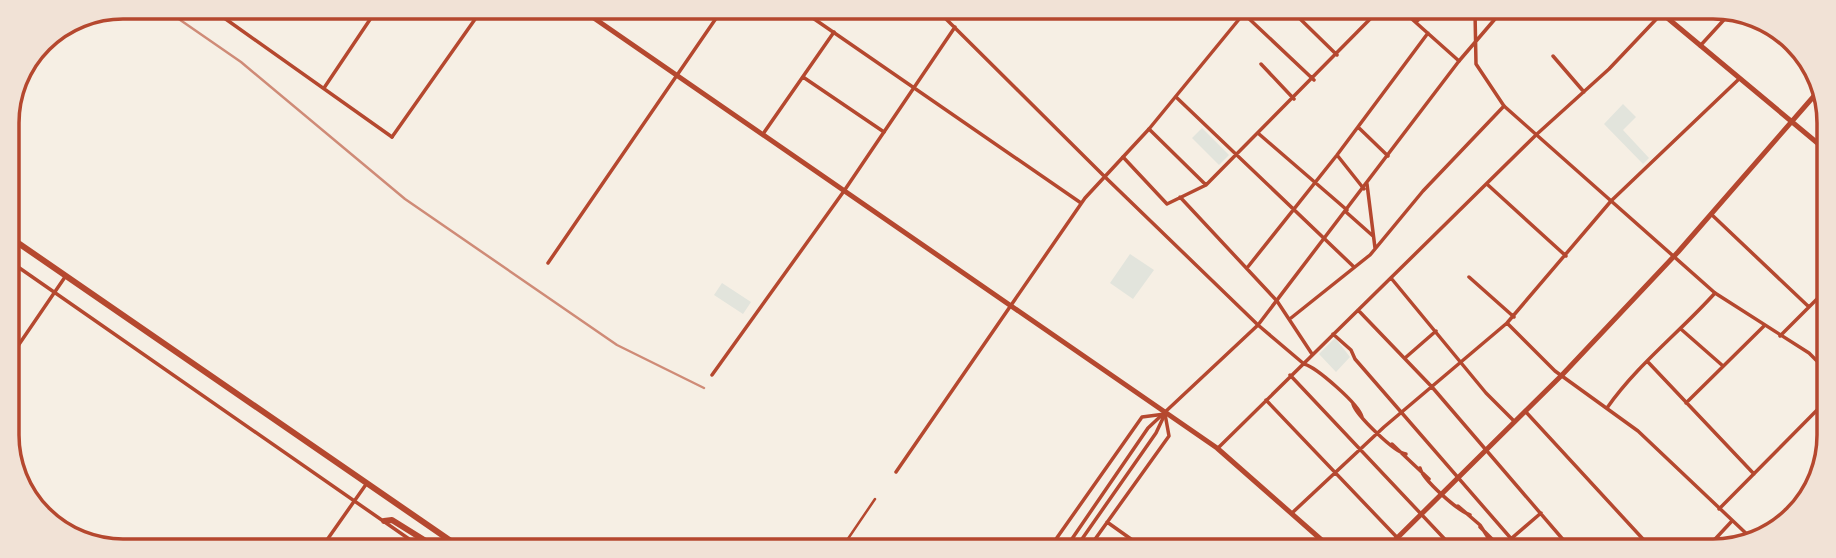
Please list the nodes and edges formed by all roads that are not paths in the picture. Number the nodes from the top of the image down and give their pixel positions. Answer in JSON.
{"nodes":[{"id":1,"x":226,"y":19,"type":"edge"},
{"id":2,"x":370,"y":19,"type":"edge"},
{"id":3,"x":475,"y":19,"type":"edge"},
{"id":4,"x":595,"y":19,"type":"edge"},
{"id":5,"x":716,"y":19,"type":"edge"},
{"id":6,"x":814,"y":19,"type":"edge"},
{"id":7,"x":946,"y":19,"type":"edge"},
{"id":8,"x":1239,"y":19,"type":"edge"},
{"id":9,"x":1250,"y":19,"type":"edge"},
{"id":10,"x":1300,"y":19,"type":"edge"},
{"id":11,"x":1370,"y":19,"type":"edge"},
{"id":12,"x":1412,"y":19,"type":"edge"},
{"id":13,"x":1419,"y":19,"type":"edge"},
{"id":14,"x":1475,"y":19,"type":"edge"},
{"id":15,"x":1495,"y":19,"type":"edge"},
{"id":16,"x":1655,"y":19,"type":"edge"},
{"id":17,"x":1670,"y":19,"type":"edge"},
{"id":18,"x":1725,"y":20,"type":"edge"},
{"id":19,"x":1416,"y":22,"type":"junction"},
{"id":20,"x":955,"y":27,"type":"junction"},
{"id":21,"x":834,"y":33,"type":"junction"},
{"id":22,"x":1428,"y":33,"type":"junction"},
{"id":23,"x":1475,"y":41,"type":"junction"},
{"id":24,"x":1700,"y":46,"type":"junction"},
{"id":25,"x":1337,"y":55,"type":"junction"},
{"id":26,"x":1553,"y":56,"type":"dead end"},
{"id":27,"x":1459,"y":61,"type":"junction"},
{"id":28,"x":1261,"y":64,"type":"dead end"},
{"id":29,"x":677,"y":76,"type":"junction"},
{"id":30,"x":803,"y":77,"type":"junction"},
{"id":31,"x":1738,"y":79,"type":"junction"},
{"id":32,"x":1314,"y":80,"type":"junction"},
{"id":33,"x":914,"y":87,"type":"junction"},
{"id":34,"x":324,"y":88,"type":"junction"},
{"id":35,"x":1584,"y":92,"type":"junction"},
{"id":36,"x":1176,"y":97,"type":"junction"},
{"id":37,"x":1813,"y":97,"type":"edge"},
{"id":38,"x":1294,"y":99,"type":"junction"},
{"id":39,"x":1504,"y":106,"type":"junction"},
{"id":40,"x":1792,"y":122,"type":"junction"},
{"id":41,"x":1358,"y":127,"type":"junction"},
{"id":42,"x":1149,"y":129,"type":"junction"},
{"id":43,"x":884,"y":132,"type":"junction"},
{"id":44,"x":763,"y":134,"type":"junction"},
{"id":45,"x":1259,"y":134,"type":"junction"},
{"id":46,"x":1537,"y":134,"type":"junction"},
{"id":47,"x":1817,"y":143,"type":"edge"},
{"id":48,"x":1337,"y":155,"type":"junction"},
{"id":49,"x":1238,"y":156,"type":"junction"},
{"id":50,"x":1388,"y":156,"type":"junction"},
{"id":51,"x":1123,"y":157,"type":"junction"},
{"id":52,"x":1104,"y":176,"type":"junction"},
{"id":53,"x":1316,"y":180,"type":"junction"},
{"id":54,"x":1206,"y":185,"type":"junction"},
{"id":55,"x":1488,"y":185,"type":"junction"},
{"id":56,"x":1366,"y":187,"type":"junction"},
{"id":57,"x":844,"y":191,"type":"junction"},
{"id":58,"x":1180,"y":197,"type":"junction"},
{"id":59,"x":1611,"y":201,"type":"junction"},
{"id":60,"x":1081,"y":204,"type":"junction"},
{"id":61,"x":1293,"y":209,"type":"junction"},
{"id":62,"x":1347,"y":211,"type":"junction"},
{"id":63,"x":1711,"y":214,"type":"junction"},
{"id":64,"x":1374,"y":236,"type":"junction"},
{"id":65,"x":1324,"y":239,"type":"junction"},
{"id":66,"x":19,"y":243,"type":"edge"},
{"id":67,"x":19,"y":244,"type":"edge"},
{"id":68,"x":1375,"y":249,"type":"junction"},
{"id":69,"x":1566,"y":256,"type":"junction"},
{"id":70,"x":1673,"y":257,"type":"junction"},
{"id":71,"x":548,"y":263,"type":"dead end"},
{"id":72,"x":1354,"y":267,"type":"junction"},
{"id":73,"x":19,"y":268,"type":"edge"},
{"id":74,"x":1247,"y":268,"type":"junction"},
{"id":75,"x":67,"y":275,"type":"junction"},
{"id":76,"x":1469,"y":277,"type":"dead end"},
{"id":77,"x":1391,"y":278,"type":"junction"},
{"id":78,"x":54,"y":292,"type":"junction"},
{"id":79,"x":1715,"y":293,"type":"junction"},
{"id":80,"x":1817,"y":299,"type":"edge"},
{"id":81,"x":1277,"y":301,"type":"junction"},
{"id":82,"x":1011,"y":306,"type":"junction"},
{"id":83,"x":1809,"y":307,"type":"junction"},
{"id":84,"x":1358,"y":310,"type":"junction"},
{"id":85,"x":1291,"y":317,"type":"junction"},
{"id":86,"x":1514,"y":317,"type":"junction"},
{"id":87,"x":1507,"y":323,"type":"junction"},
{"id":88,"x":1258,"y":325,"type":"junction"},
{"id":89,"x":1764,"y":326,"type":"junction"},
{"id":90,"x":1682,"y":330,"type":"junction"},
{"id":91,"x":1436,"y":331,"type":"junction"},
{"id":92,"x":1334,"y":334,"type":"junction"},
{"id":93,"x":1780,"y":336,"type":"junction"},
{"id":94,"x":19,"y":344,"type":"edge"},
{"id":95,"x":1312,"y":354,"type":"junction"},
{"id":96,"x":1405,"y":358,"type":"junction"},
{"id":97,"x":1817,"y":361,"type":"edge"},
{"id":98,"x":1648,"y":362,"type":"junction"},
{"id":99,"x":1461,"y":363,"type":"junction"},
{"id":100,"x":1304,"y":364,"type":"junction"},
{"id":101,"x":1723,"y":366,"type":"junction"},
{"id":102,"x":712,"y":375,"type":"dead end"},
{"id":103,"x":1290,"y":375,"type":"junction"},
{"id":104,"x":1562,"y":375,"type":"junction"},
{"id":105,"x":1432,"y":387,"type":"junction"},
{"id":106,"x":1266,"y":400,"type":"junction"},
{"id":107,"x":1686,"y":403,"type":"junction"},
{"id":108,"x":1607,"y":408,"type":"junction"},
{"id":109,"x":1817,"y":410,"type":"edge"},
{"id":110,"x":1524,"y":411,"type":"junction"},
{"id":111,"x":1402,"y":412,"type":"junction"},
{"id":112,"x":1165,"y":414,"type":"junction"},
{"id":113,"x":1514,"y":421,"type":"junction"},
{"id":114,"x":1378,"y":433,"type":"junction"},
{"id":115,"x":1217,"y":448,"type":"junction"},
{"id":116,"x":1360,"y":449,"type":"junction"},
{"id":117,"x":1487,"y":453,"type":"junction"},
{"id":118,"x":896,"y":472,"type":"dead end"},
{"id":119,"x":1334,"y":473,"type":"junction"},
{"id":120,"x":1754,"y":474,"type":"junction"},
{"id":121,"x":1458,"y":478,"type":"junction"},
{"id":122,"x":368,"y":482,"type":"junction"},
{"id":123,"x":1442,"y":494,"type":"junction"},
{"id":124,"x":875,"y":499,"type":"dead end"},
{"id":125,"x":354,"y":501,"type":"junction"},
{"id":126,"x":1719,"y":509,"type":"junction"},
{"id":127,"x":1292,"y":513,"type":"junction"},
{"id":128,"x":1541,"y":513,"type":"junction"},
{"id":129,"x":1423,"y":516,"type":"junction"},
{"id":130,"x":384,"y":521,"type":"junction"},
{"id":131,"x":1732,"y":521,"type":"junction"},
{"id":132,"x":1107,"y":522,"type":"junction"},
{"id":133,"x":1746,"y":533,"type":"edge"},
{"id":134,"x":327,"y":539,"type":"edge"},
{"id":135,"x":409,"y":539,"type":"edge"},
{"id":136,"x":423,"y":539,"type":"edge"},
{"id":137,"x":446,"y":539,"type":"edge"},
{"id":138,"x":447,"y":539,"type":"edge"},
{"id":139,"x":848,"y":539,"type":"edge"},
{"id":140,"x":1056,"y":539,"type":"edge"},
{"id":141,"x":1073,"y":539,"type":"edge"},
{"id":142,"x":1083,"y":539,"type":"edge"},
{"id":143,"x":1095,"y":539,"type":"edge"},
{"id":144,"x":1130,"y":539,"type":"edge"},
{"id":145,"x":1321,"y":539,"type":"edge"},
{"id":146,"x":1398,"y":539,"type":"joint"},
{"id":147,"x":1445,"y":539,"type":"edge"},
{"id":148,"x":1489,"y":539,"type":"edge"},
{"id":149,"x":1511,"y":539,"type":"joint"},
{"id":150,"x":1563,"y":539,"type":"edge"},
{"id":151,"x":1643,"y":539,"type":"edge"},
{"id":152,"x":1715,"y":539,"type":"edge"}],
"edges":[{"from":1,"to":34,"type":"street"},
{"from":2,"to":34,"type":"street"},
{"from":3,"to":34,"type":"street"},
{"from":4,"to":29,"type":"main road"},
{"from":5,"to":29,"type":"street"},
{"from":6,"to":21,"type":"street"},
{"from":7,"to":20,"type":"street"},
{"from":8,"to":36,"type":"street"},
{"from":9,"to":32,"type":"street"},
{"from":10,"to":25,"type":"street"},
{"from":11,"to":25,"type":"street"},
{"from":12,"to":19,"type":"street"},
{"from":13,"to":19,"type":"street"},
{"from":14,"to":23,"type":"street"},
{"from":15,"to":23,"type":"street"},
{"from":16,"to":35,"type":"street"},
{"from":17,"to":24,"type":"main road"},
{"from":18,"to":24,"type":"street"},
{"from":19,"to":22,"type":"street"},
{"from":20,"to":33,"type":"street"},
{"from":20,"to":52,"type":"street"},
{"from":21,"to":30,"type":"street"},
{"from":21,"to":33,"type":"street"},
{"from":22,"to":27,"type":"street"},
{"from":22,"to":41,"type":"street"},
{"from":23,"to":27,"type":"street"},
{"from":23,"to":39,"type":"street"},
{"from":24,"to":31,"type":"main road"},
{"from":25,"to":32,"type":"street"},
{"from":26,"to":35,"type":"street"},
{"from":27,"to":50,"type":"street"},
{"from":28,"to":38,"type":"street"},
{"from":29,"to":44,"type":"main road"},
{"from":29,"to":71,"type":"street"},
{"from":30,"to":43,"type":"street"},
{"from":30,"to":44,"type":"street"},
{"from":31,"to":40,"type":"main road"},
{"from":31,"to":59,"type":"street"},
{"from":32,"to":38,"type":"street"},
{"from":33,"to":43,"type":"street"},
{"from":33,"to":60,"type":"street"},
{"from":35,"to":46,"type":"street"},
{"from":36,"to":42,"type":"street"},
{"from":36,"to":49,"type":"street"},
{"from":37,"to":40,"type":"main road"},
{"from":38,"to":45,"type":"street"},
{"from":39,"to":46,"type":"street"},
{"from":39,"to":68,"type":"street"},
{"from":40,"to":47,"type":"main road"},
{"from":40,"to":63,"type":"main road"},
{"from":41,"to":48,"type":"street"},
{"from":41,"to":50,"type":"street"},
{"from":42,"to":51,"type":"street"},
{"from":42,"to":54,"type":"street"},
{"from":43,"to":57,"type":"street"},
{"from":44,"to":57,"type":"main road"},
{"from":45,"to":49,"type":"street"},
{"from":45,"to":53,"type":"street"},
{"from":46,"to":55,"type":"street"},
{"from":46,"to":59,"type":"street"},
{"from":48,"to":53,"type":"street"},
{"from":48,"to":56,"type":"street"},
{"from":49,"to":54,"type":"street"},
{"from":49,"to":61,"type":"street"},
{"from":50,"to":56,"type":"street"},
{"from":51,"to":52,"type":"street"},
{"from":51,"to":58,"type":"street"},
{"from":52,"to":60,"type":"street"},
{"from":52,"to":88,"type":"street"},
{"from":53,"to":61,"type":"street"},
{"from":53,"to":62,"type":"street"},
{"from":54,"to":58,"type":"street"},
{"from":55,"to":69,"type":"street"},
{"from":55,"to":77,"type":"street"},
{"from":56,"to":62,"type":"street"},
{"from":56,"to":64,"type":"street"},
{"from":57,"to":82,"type":"main road"},
{"from":57,"to":102,"type":"street"},
{"from":58,"to":74,"type":"street"},
{"from":59,"to":69,"type":"street"},
{"from":59,"to":70,"type":"street"},
{"from":60,"to":82,"type":"street"},
{"from":61,"to":65,"type":"street"},
{"from":61,"to":74,"type":"street"},
{"from":62,"to":64,"type":"street"},
{"from":62,"to":65,"type":"street"},
{"from":63,"to":70,"type":"main road"},
{"from":63,"to":83,"type":"street"},
{"from":64,"to":68,"type":"street"},
{"from":65,"to":72,"type":"street"},
{"from":65,"to":81,"type":"street"},
{"from":66,"to":75,"type":"street"},
{"from":67,"to":137,"type":"highway"},
{"from":68,"to":72,"type":"street"},
{"from":69,"to":86,"type":"street"},
{"from":70,"to":79,"type":"street"},
{"from":70,"to":104,"type":"main road"},
{"from":72,"to":85,"type":"street"},
{"from":73,"to":78,"type":"street"},
{"from":74,"to":81,"type":"street"},
{"from":75,"to":78,"type":"street"},
{"from":75,"to":122,"type":"street"},
{"from":76,"to":86,"type":"street"},
{"from":77,"to":84,"type":"street"},
{"from":77,"to":91,"type":"street"},
{"from":78,"to":94,"type":"street"},
{"from":78,"to":125,"type":"street"},
{"from":79,"to":89,"type":"street"},
{"from":79,"to":90,"type":"street"},
{"from":80,"to":83,"type":"street"},
{"from":81,"to":85,"type":"street"},
{"from":81,"to":88,"type":"street"},
{"from":82,"to":112,"type":"main road"},
{"from":82,"to":118,"type":"street"},
{"from":83,"to":93,"type":"street"},
{"from":84,"to":92,"type":"street"},
{"from":84,"to":96,"type":"street"},
{"from":85,"to":95,"type":"street"},
{"from":86,"to":87,"type":"street"},
{"from":87,"to":99,"type":"street"},
{"from":87,"to":104,"type":"street"},
{"from":88,"to":100,"type":"street"},
{"from":88,"to":112,"type":"street"},
{"from":89,"to":93,"type":"street"},
{"from":89,"to":101,"type":"street"},
{"from":90,"to":98,"type":"street"},
{"from":90,"to":101,"type":"street"},
{"from":91,"to":96,"type":"street"},
{"from":91,"to":99,"type":"street"},
{"from":92,"to":95,"type":"street"},
{"from":92,"to":111,"type":"street"},
{"from":93,"to":97,"type":"street"},
{"from":95,"to":100,"type":"street"},
{"from":96,"to":105,"type":"street"},
{"from":98,"to":107,"type":"street"},
{"from":98,"to":108,"type":"street"},
{"from":99,"to":105,"type":"street"},
{"from":99,"to":113,"type":"street"},
{"from":100,"to":103,"type":"street"},
{"from":100,"to":114,"type":"street"},
{"from":101,"to":107,"type":"street"},
{"from":103,"to":106,"type":"street"},
{"from":103,"to":116,"type":"street"},
{"from":104,"to":108,"type":"street"},
{"from":104,"to":110,"type":"main road"},
{"from":105,"to":111,"type":"street"},
{"from":105,"to":117,"type":"street"},
{"from":106,"to":115,"type":"street"},
{"from":106,"to":119,"type":"street"},
{"from":107,"to":120,"type":"street"},
{"from":108,"to":126,"type":"street"},
{"from":109,"to":120,"type":"street"},
{"from":110,"to":113,"type":"main road"},
{"from":110,"to":151,"type":"street"},
{"from":111,"to":114,"type":"street"},
{"from":111,"to":121,"type":"street"},
{"from":112,"to":115,"type":"main road"},
{"from":112,"to":132,"type":"street"},
{"from":112,"to":140,"type":"street"},
{"from":112,"to":141,"type":"street"},
{"from":112,"to":142,"type":"street"},
{"from":113,"to":117,"type":"main road"},
{"from":114,"to":116,"type":"street"},
{"from":114,"to":123,"type":"street"},
{"from":115,"to":127,"type":"main road"},
{"from":116,"to":119,"type":"street"},
{"from":116,"to":129,"type":"street"},
{"from":117,"to":121,"type":"main road"},
{"from":117,"to":128,"type":"street"},
{"from":119,"to":127,"type":"street"},
{"from":119,"to":146,"type":"street"},
{"from":120,"to":126,"type":"street"},
{"from":121,"to":123,"type":"main road"},
{"from":121,"to":149,"type":"street"},
{"from":122,"to":125,"type":"street"},
{"from":122,"to":138,"type":"street"},
{"from":123,"to":129,"type":"main road"},
{"from":123,"to":148,"type":"street"},
{"from":124,"to":139,"type":"street"},
{"from":125,"to":130,"type":"street"},
{"from":125,"to":134,"type":"street"},
{"from":126,"to":131,"type":"street"},
{"from":127,"to":145,"type":"main road"},
{"from":128,"to":149,"type":"street"},
{"from":128,"to":150,"type":"street"},
{"from":129,"to":146,"type":"main road"},
{"from":129,"to":147,"type":"street"},
{"from":130,"to":135,"type":"street"},
{"from":130,"to":136,"type":"highway"},
{"from":131,"to":133,"type":"street"},
{"from":131,"to":152,"type":"street"},
{"from":132,"to":143,"type":"street"},
{"from":132,"to":144,"type":"street"}]}
